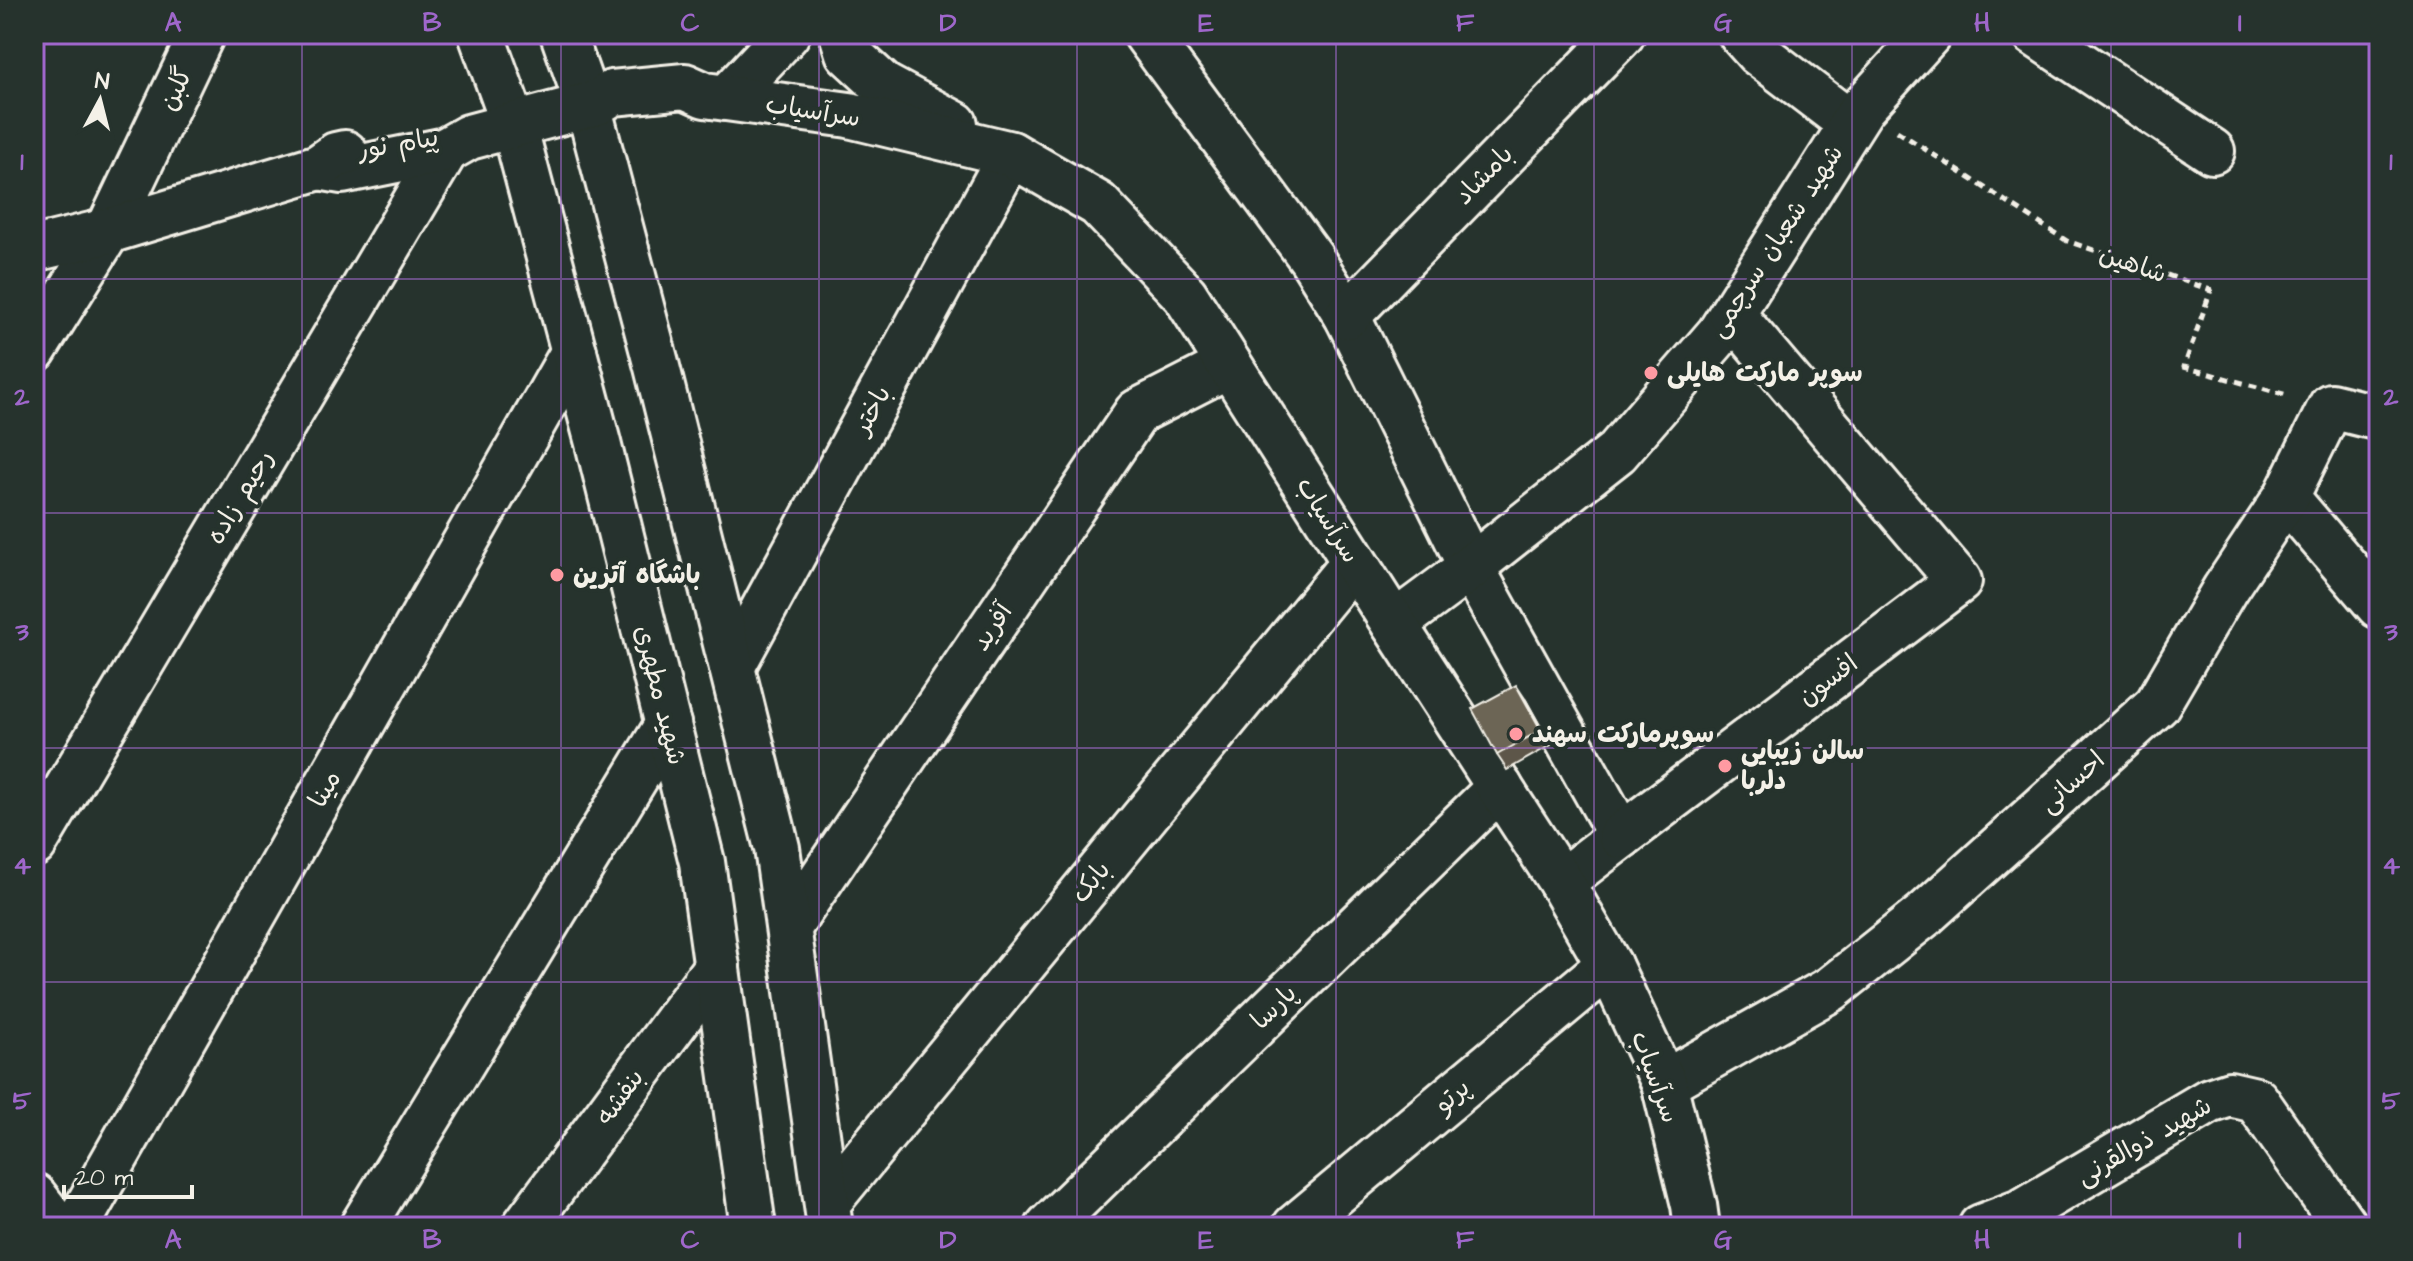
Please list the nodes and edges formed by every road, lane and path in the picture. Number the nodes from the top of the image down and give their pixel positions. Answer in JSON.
{"nodes":[{"id":1,"x":202,"y":34,"type":"edge"},
{"id":2,"x":481,"y":34,"type":"edge"},
{"id":3,"x":563,"y":34,"type":"edge"},
{"id":4,"x":787,"y":34,"type":"edge"},
{"id":5,"x":842,"y":34,"type":"edge"},
{"id":6,"x":1146,"y":34,"type":"edge"},
{"id":7,"x":1622,"y":34,"type":"edge"},
{"id":8,"x":1741,"y":34,"type":"edge"},
{"id":9,"x":1929,"y":34,"type":"edge"},
{"id":10,"x":2035,"y":34,"type":"edge"},
{"id":11,"x":716,"y":96,"type":"junction"},
{"id":12,"x":592,"y":104,"type":"junction"},
{"id":13,"x":1857,"y":116,"type":"junction"},
{"id":14,"x":514,"y":125,"type":"junction"},
{"id":15,"x":458,"y":144,"type":"junction"},
{"id":16,"x":2212,"y":151,"type":"dead end"},
{"id":17,"x":1011,"y":154,"type":"junction"},
{"id":18,"x":108,"y":231,"type":"junction"},
{"id":19,"x":34,"y":249,"type":"edge"},
{"id":20,"x":1732,"y":314,"type":"junction"},
{"id":21,"x":1347,"y":316,"type":"junction"},
{"id":22,"x":34,"y":350,"type":"edge"},
{"id":23,"x":574,"y":351,"type":"junction"},
{"id":24,"x":1229,"y":365,"type":"junction"},
{"id":25,"x":2331,"y":406,"type":"junction"},
{"id":26,"x":2379,"y":418,"type":"edge"},
{"id":27,"x":2286,"y":497,"type":"junction"},
{"id":28,"x":1354,"y":562,"type":"junction"},
{"id":29,"x":1471,"y":567,"type":"junction"},
{"id":30,"x":2379,"y":606,"type":"edge"},
{"id":31,"x":1394,"y":624,"type":"junction"},
{"id":32,"x":732,"y":667,"type":"junction"},
{"id":33,"x":668,"y":724,"type":"junction"},
{"id":34,"x":1500,"y":787,"type":"junction"},
{"id":35,"x":1621,"y":836,"type":"junction"},
{"id":36,"x":34,"y":844,"type":"edge"},
{"id":37,"x":1561,"y":882,"type":"junction"},
{"id":38,"x":789,"y":927,"type":"junction"},
{"id":39,"x":1609,"y":965,"type":"junction"},
{"id":40,"x":717,"y":966,"type":"junction"},
{"id":41,"x":1664,"y":1083,"type":"junction"},
{"id":42,"x":34,"y":1196,"type":"edge"},
{"id":43,"x":829,"y":1215,"type":"edge"},
{"id":44,"x":58,"y":1227,"type":"edge"},
{"id":45,"x":76,"y":1227,"type":"edge"},
{"id":46,"x":362,"y":1227,"type":"edge"},
{"id":47,"x":524,"y":1227,"type":"edge"},
{"id":48,"x":753,"y":1227,"type":"edge"},
{"id":49,"x":1048,"y":1227,"type":"edge"},
{"id":50,"x":1295,"y":1227,"type":"edge"},
{"id":51,"x":1697,"y":1227,"type":"edge"},
{"id":52,"x":1981,"y":1227,"type":"edge"},
{"id":53,"x":2345,"y":1227,"type":"edge"}],
"edges":[{"from":1,"to":18,"type":"main road","name":"گلبن"},
{"from":2,"to":14,"type":"main road","name":"شهید مطهری"},
{"from":3,"to":12,"type":"main road"},
{"from":4,"to":11,"type":"main road"},
{"from":5,"to":17,"type":"main road"},
{"from":6,"to":21,"type":"main road"},
{"from":7,"to":21,"type":"main road","name":"بامشاد"},
{"from":8,"to":13,"type":"main road"},
{"from":9,"to":13,"type":"main road","name":"شهید شعبان سرچمی"},
{"from":10,"to":16,"type":"main road"},
{"from":11,"to":12,"type":"main road","name":"سرآسیاب"},
{"from":11,"to":17,"type":"main road","name":"سرآسیاب"},
{"from":12,"to":14,"type":"main road","name":"سرآسیاب"},
{"from":12,"to":32,"type":"main road"},
{"from":13,"to":20,"type":"main road","name":"شهید شعبان سرچمی"},
{"from":13,"to":25,"type":"path","name":"شاهین"},
{"from":14,"to":15,"type":"main road","name":"پیام نور"},
{"from":14,"to":23,"type":"main road","name":"شهید مطهری"},
{"from":15,"to":18,"type":"main road","name":"پیام نور"},
{"from":15,"to":36,"type":"main road","name":"رحیم زاده"},
{"from":17,"to":24,"type":"main road","name":"سرآسیاب"},
{"from":17,"to":32,"type":"main road","name":"باختر"},
{"from":18,"to":19,"type":"main road","name":"پیام نور"},
{"from":18,"to":22,"type":"main road","name":"گلبن"},
{"from":20,"to":29,"type":"main road","name":"شهید شعبان سرچمی"},
{"from":20,"to":35,"type":"main road","name":"افسون"},
{"from":21,"to":29,"type":"main road"},
{"from":23,"to":33,"type":"main road","name":"شهید مطهری"},
{"from":23,"to":45,"type":"main road","name":"مینا"},
{"from":24,"to":28,"type":"main road","name":"سرآسیاب"},
{"from":24,"to":38,"type":"main road","name":"آفرید"},
{"from":25,"to":26,"type":"main road"},
{"from":25,"to":27,"type":"main road","name":"احسانی"},
{"from":27,"to":30,"type":"main road"},
{"from":27,"to":41,"type":"main road","name":"احسانی"},
{"from":28,"to":31,"type":"main road","name":"سرآسیاب"},
{"from":28,"to":43,"type":"main road","name":"بابک"},
{"from":29,"to":31,"type":"main road","name":"شهید شعبان سرچمی"},
{"from":29,"to":35,"type":"main road"},
{"from":31,"to":34,"type":"main road","name":"سرآسیاب"},
{"from":32,"to":38,"type":"main road"},
{"from":33,"to":40,"type":"main road","name":"شهید مطهری"},
{"from":33,"to":46,"type":"main road"},
{"from":34,"to":37,"type":"main road","name":"سرآسیاب"},
{"from":34,"to":49,"type":"main road","name":"پارسا"},
{"from":35,"to":37,"type":"main road","name":"افسون"},
{"from":37,"to":39,"type":"main road","name":"سرآسیاب"},
{"from":38,"to":43,"type":"main road"},
{"from":39,"to":41,"type":"main road","name":"سرآسیاب"},
{"from":39,"to":50,"type":"main road","name":"پرتو"},
{"from":40,"to":47,"type":"main road","name":"بنفشه"},
{"from":40,"to":48,"type":"main road","name":"شهید مطهری"},
{"from":41,"to":51,"type":"main road","name":"سرآسیاب"},
{"from":42,"to":44,"type":"main road"},
{"from":52,"to":53,"type":"main road","name":"شهید ذوالقرنی"}]}
